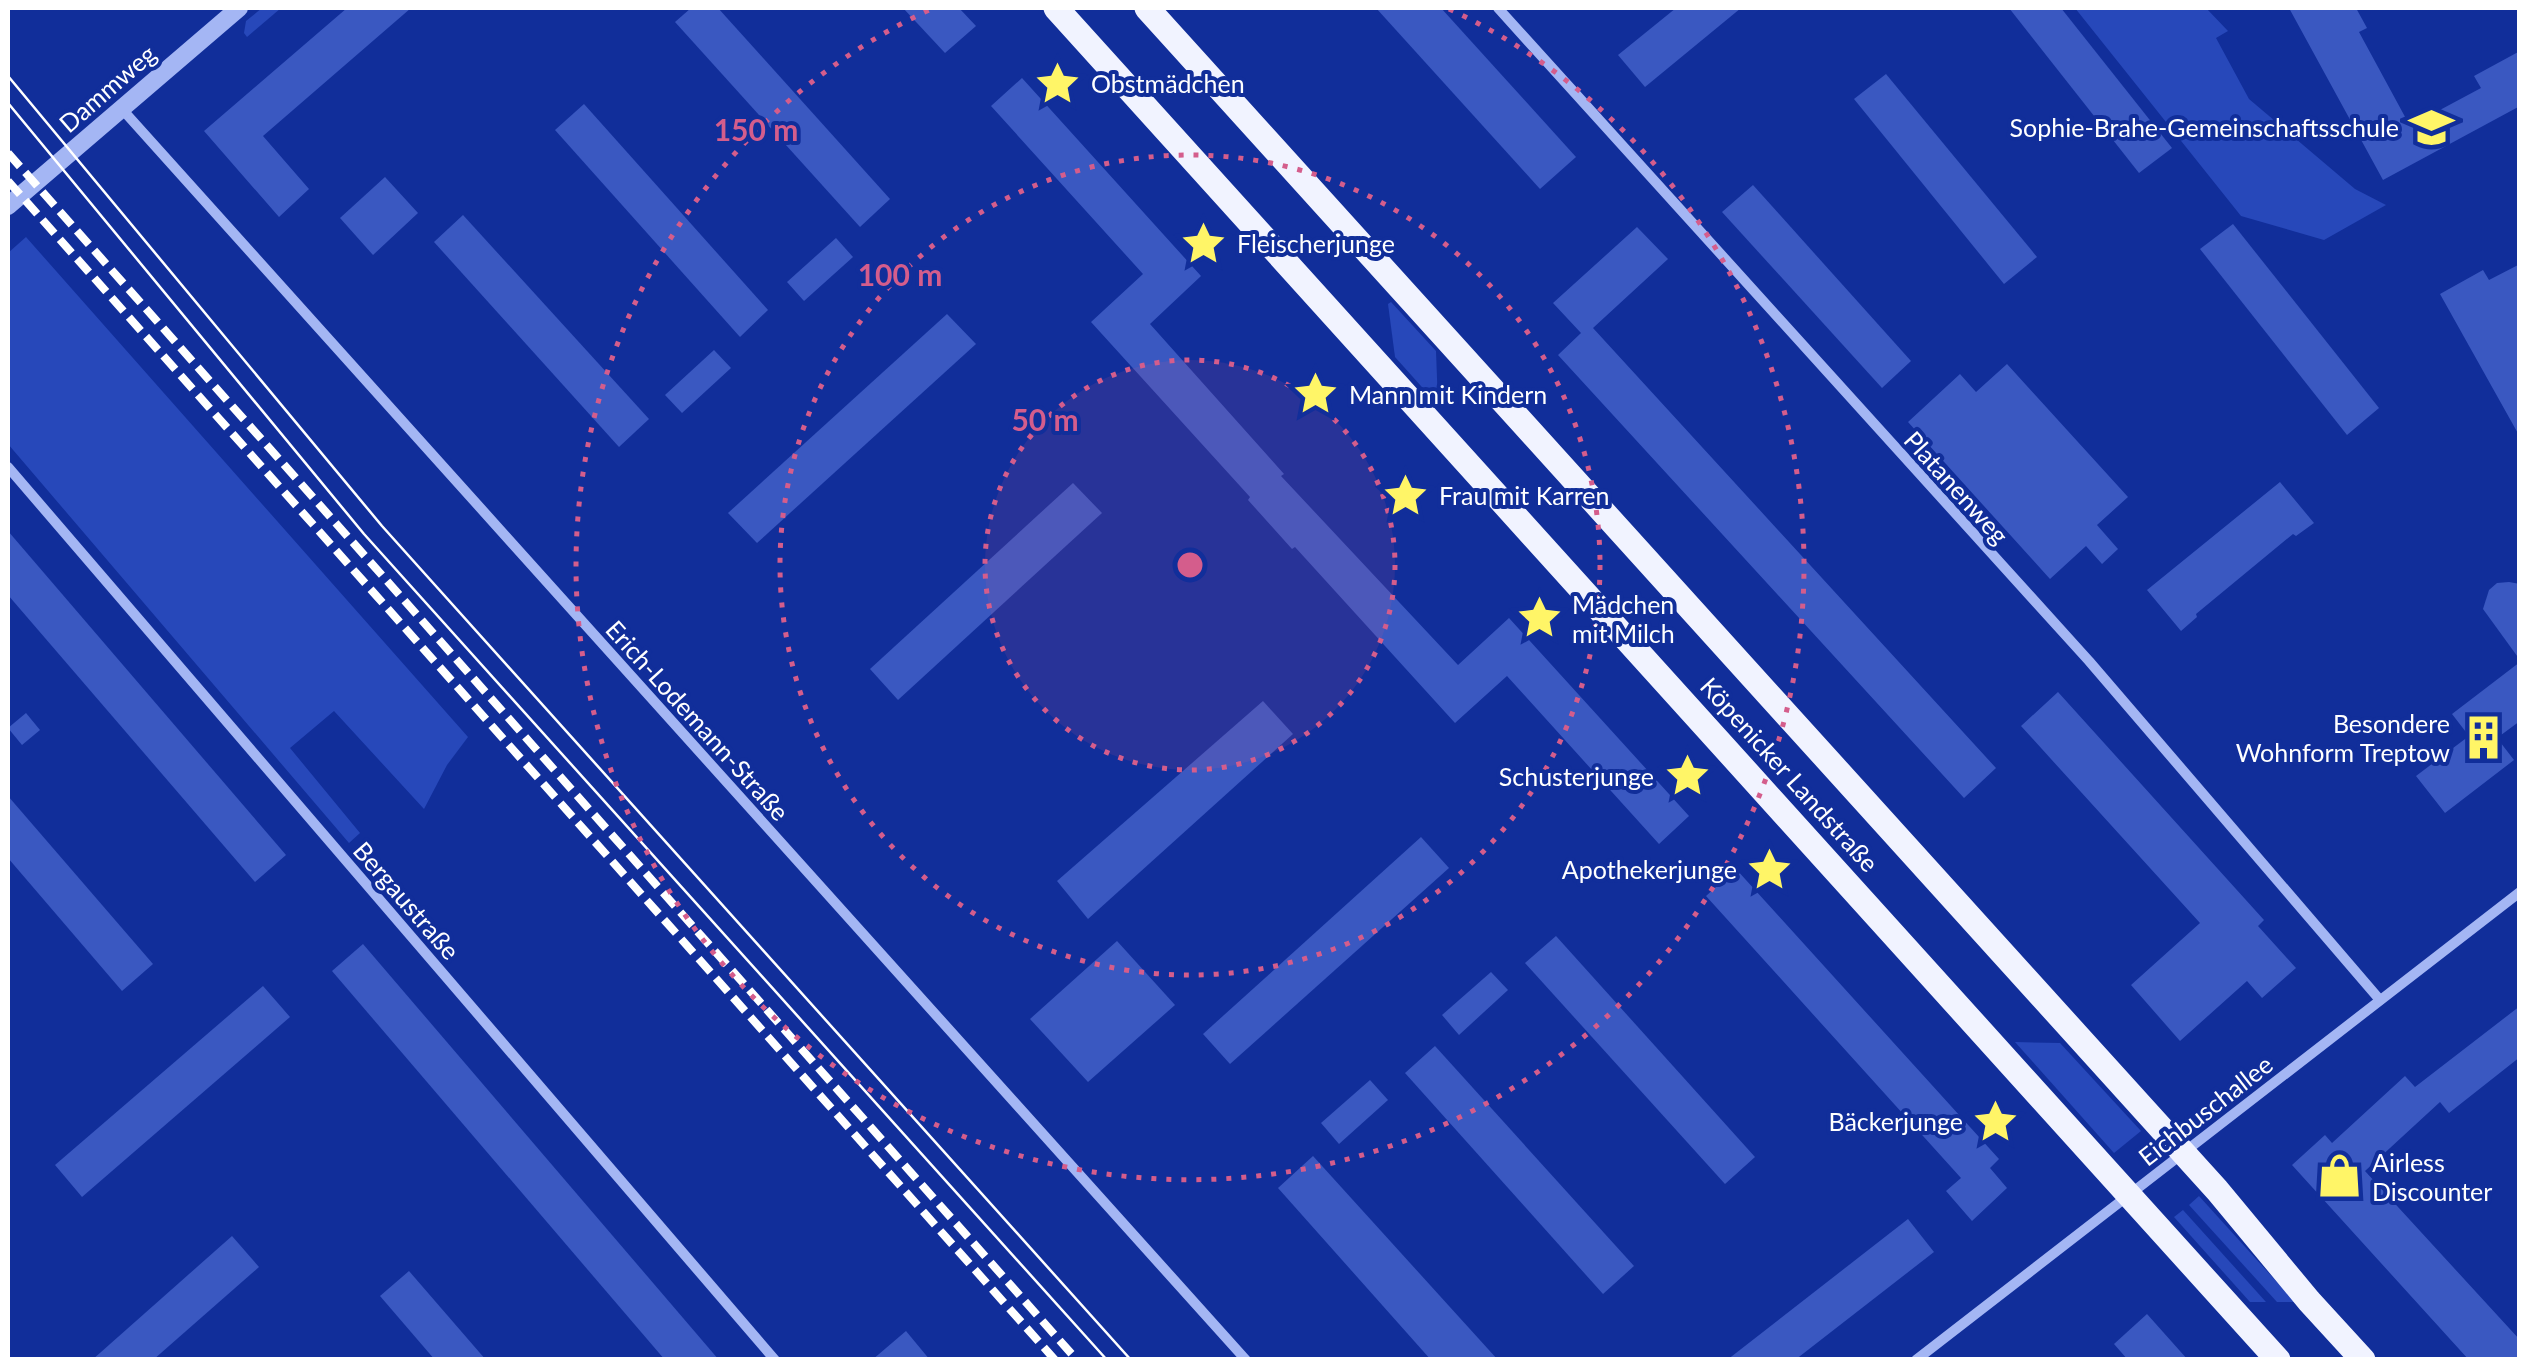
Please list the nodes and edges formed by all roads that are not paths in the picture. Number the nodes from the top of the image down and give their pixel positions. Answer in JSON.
{"nodes":[{"id":1,"x":239,"y":8,"type":"edge"},
{"id":2,"x":1056,"y":8,"type":"edge"},
{"id":3,"x":1147,"y":8,"type":"edge"},
{"id":4,"x":1498,"y":8,"type":"edge"},
{"id":5,"x":218,"y":14,"type":"edge"},
{"id":6,"x":121,"y":108,"type":"junction"},
{"id":7,"x":8,"y":206,"type":"edge"},
{"id":8,"x":8,"y":467,"type":"edge"},
{"id":9,"x":2520,"y":892,"type":"edge"},
{"id":10,"x":2380,"y":1000,"type":"junction"},
{"id":11,"x":2182,"y":1153,"type":"junction"},
{"id":12,"x":2130,"y":1194,"type":"junction"},
{"id":13,"x":775,"y":1360,"type":"edge"},
{"id":14,"x":1246,"y":1360,"type":"edge"},
{"id":15,"x":1916,"y":1360,"type":"edge"},
{"id":16,"x":2278,"y":1360,"type":"edge"},
{"id":17,"x":2362,"y":1360,"type":"edge"}],
"edges":[{"from":1,"to":5,"type":"street","name":"Dammweg"},
{"from":2,"to":12,"type":"main road","name":"Köpenicker Landstraße"},
{"from":3,"to":11,"type":"main road","name":"Köpenicker Landstraße"},
{"from":4,"to":10,"type":"street","name":"Platanenweg"},
{"from":5,"to":6,"type":"street","name":"Dammweg"},
{"from":6,"to":7,"type":"street","name":"Dammweg"},
{"from":6,"to":14,"type":"street","name":"Erich-Lodemann-Straße"},
{"from":8,"to":13,"type":"street","name":"Bergaustraße"},
{"from":9,"to":10,"type":"street","name":"Eichbuschallee"},
{"from":10,"to":11,"type":"street","name":"Eichbuschallee"},
{"from":11,"to":12,"type":"street","name":"Eichbuschallee"},
{"from":11,"to":17,"type":"main road","name":"Köpenicker Landstraße"},
{"from":12,"to":15,"type":"street","name":"Eichbuschallee"},
{"from":12,"to":16,"type":"main road","name":"Köpenicker Landstraße"}]}
